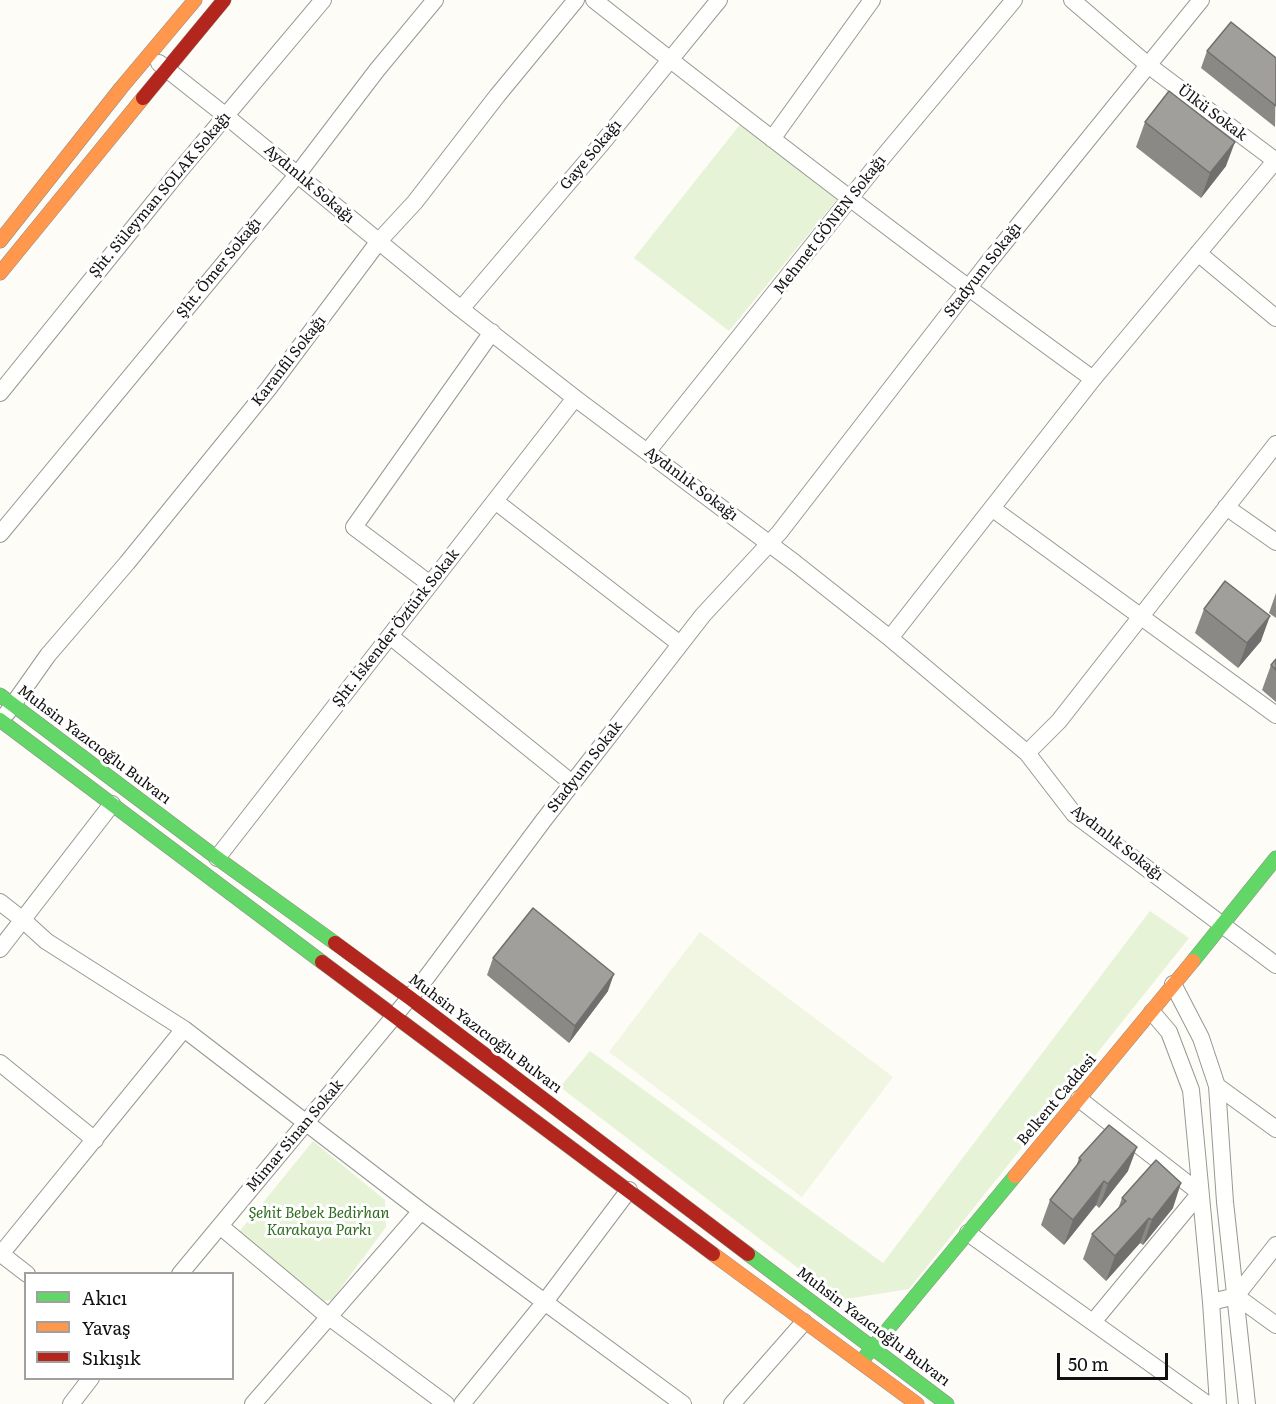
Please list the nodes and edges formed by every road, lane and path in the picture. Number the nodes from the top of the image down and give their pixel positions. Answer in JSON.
{"nodes":[{"id":1,"x":195,"y":0,"type":"edge"},
{"id":2,"x":224,"y":0,"type":"edge"},
{"id":3,"x":323,"y":0,"type":"edge"},
{"id":4,"x":435,"y":0,"type":"edge"},
{"id":5,"x":576,"y":0,"type":"edge"},
{"id":6,"x":594,"y":0,"type":"edge"},
{"id":7,"x":719,"y":0,"type":"edge"},
{"id":8,"x":872,"y":0,"type":"edge"},
{"id":9,"x":1014,"y":0,"type":"edge"},
{"id":10,"x":1072,"y":0,"type":"edge"},
{"id":11,"x":1201,"y":0,"type":"edge"},
{"id":12,"x":149,"y":55,"type":"junction"},
{"id":13,"x":669,"y":60,"type":"junction"},
{"id":14,"x":1148,"y":65,"type":"junction"},
{"id":15,"x":167,"y":70,"type":"junction"},
{"id":16,"x":226,"y":116,"type":"junction"},
{"id":17,"x":772,"y":139,"type":"junction"},
{"id":18,"x":1276,"y":161,"type":"edge"},
{"id":19,"x":297,"y":175,"type":"junction"},
{"id":20,"x":850,"y":199,"type":"junction"},
{"id":21,"x":379,"y":241,"type":"junction"},
{"id":22,"x":0,"y":242,"type":"edge"},
{"id":23,"x":1198,"y":254,"type":"junction"},
{"id":24,"x":0,"y":273,"type":"edge"},
{"id":25,"x":968,"y":289,"type":"junction"},
{"id":26,"x":461,"y":309,"type":"junction"},
{"id":27,"x":1276,"y":318,"type":"edge"},
{"id":28,"x":492,"y":332,"type":"junction"},
{"id":29,"x":1093,"y":379,"type":"junction"},
{"id":30,"x":0,"y":393,"type":"edge"},
{"id":31,"x":576,"y":398,"type":"junction"},
{"id":32,"x":1276,"y":444,"type":"edge"},
{"id":33,"x":648,"y":451,"type":"junction"},
{"id":34,"x":495,"y":501,"type":"junction"},
{"id":35,"x":1226,"y":507,"type":"junction"},
{"id":36,"x":993,"y":509,"type":"junction"},
{"id":37,"x":0,"y":534,"type":"edge"},
{"id":38,"x":1276,"y":542,"type":"edge"},
{"id":39,"x":768,"y":543,"type":"junction"},
{"id":40,"x":430,"y":584,"type":"junction"},
{"id":41,"x":1140,"y":618,"type":"junction"},
{"id":42,"x":390,"y":636,"type":"junction"},
{"id":43,"x":891,"y":639,"type":"junction"},
{"id":44,"x":680,"y":644,"type":"junction"},
{"id":45,"x":6,"y":699,"type":"edge"},
{"id":46,"x":1276,"y":715,"type":"edge"},
{"id":47,"x":1,"y":721,"type":"edge"},
{"id":48,"x":1027,"y":753,"type":"junction"},
{"id":49,"x":572,"y":783,"type":"junction"},
{"id":50,"x":112,"y":804,"type":"junction"},
{"id":51,"x":217,"y":858,"type":"junction"},
{"id":52,"x":1276,"y":858,"type":"edge"},
{"id":53,"x":0,"y":902,"type":"edge"},
{"id":54,"x":23,"y":920,"type":"junction"},
{"id":55,"x":1223,"y":924,"type":"junction"},
{"id":56,"x":0,"y":949,"type":"edge"},
{"id":57,"x":1276,"y":965,"type":"edge"},
{"id":58,"x":1173,"y":984,"type":"junction"},
{"id":59,"x":410,"y":998,"type":"junction"},
{"id":60,"x":1152,"y":1012,"type":"junction"},
{"id":61,"x":395,"y":1017,"type":"junction"},
{"id":62,"x":184,"y":1029,"type":"junction"},
{"id":63,"x":0,"y":1063,"type":"edge"},
{"id":64,"x":1218,"y":1086,"type":"junction"},
{"id":65,"x":1079,"y":1100,"type":"junction"},
{"id":66,"x":306,"y":1123,"type":"junction"},
{"id":67,"x":1276,"y":1130,"type":"edge"},
{"id":68,"x":95,"y":1140,"type":"junction"},
{"id":69,"x":629,"y":1190,"type":"junction"},
{"id":70,"x":1200,"y":1193,"type":"junction"},
{"id":71,"x":421,"y":1211,"type":"junction"},
{"id":72,"x":220,"y":1226,"type":"junction"},
{"id":73,"x":968,"y":1233,"type":"junction"},
{"id":74,"x":1276,"y":1245,"type":"edge"},
{"id":75,"x":1,"y":1254,"type":"edge"},
{"id":76,"x":24,"y":1272,"type":"edge"},
{"id":77,"x":182,"y":1272,"type":"edge"},
{"id":78,"x":1236,"y":1296,"type":"junction"},
{"id":79,"x":1211,"y":1302,"type":"junction"},
{"id":80,"x":544,"y":1303,"type":"junction"},
{"id":81,"x":329,"y":1317,"type":"junction"},
{"id":82,"x":804,"y":1322,"type":"junction"},
{"id":83,"x":1093,"y":1322,"type":"junction"},
{"id":84,"x":1276,"y":1325,"type":"edge"},
{"id":85,"x":873,"y":1348,"type":"junction"},
{"id":86,"x":861,"y":1361,"type":"junction"},
{"id":87,"x":90,"y":1380,"type":"edge"},
{"id":88,"x":71,"y":1404,"type":"edge"},
{"id":89,"x":253,"y":1404,"type":"edge"},
{"id":90,"x":446,"y":1404,"type":"edge"},
{"id":91,"x":462,"y":1404,"type":"edge"},
{"id":92,"x":683,"y":1404,"type":"edge"},
{"id":93,"x":732,"y":1404,"type":"edge"},
{"id":94,"x":917,"y":1404,"type":"edge"},
{"id":95,"x":947,"y":1404,"type":"edge"},
{"id":96,"x":1207,"y":1404,"type":"edge"},
{"id":97,"x":1218,"y":1404,"type":"edge"},
{"id":98,"x":1246,"y":1404,"type":"edge"}],
"edges":[{"from":1,"to":12,"type":"main road"},
{"from":2,"to":15,"type":"main road"},
{"from":3,"to":16,"type":"street","name":"Şht. Süleyman SOLAK Sokağı"},
{"from":4,"to":19,"type":"street","name":"Şht. Ömer Sokağı"},
{"from":5,"to":21,"type":"street","name":"Karanfil Sokağı"},
{"from":6,"to":13,"type":"street"},
{"from":7,"to":13,"type":"street","name":"Gaye Sokağı"},
{"from":8,"to":17,"type":"street"},
{"from":9,"to":20,"type":"street","name":"Mehmet GÖNEN Sokağı"},
{"from":10,"to":14,"type":"street","name":"Ülkü Sokak"},
{"from":11,"to":14,"type":"street","name":"Stadyum Sokağı"},
{"from":12,"to":15,"type":"street","name":"Aydınlık Sokağı"},
{"from":12,"to":22,"type":"main road"},
{"from":13,"to":17,"type":"street"},
{"from":13,"to":26,"type":"street","name":"Gaye Sokağı"},
{"from":14,"to":18,"type":"street","name":"Ülkü Sokak"},
{"from":14,"to":25,"type":"street","name":"Stadyum Sokağı"},
{"from":15,"to":16,"type":"street","name":"Aydınlık Sokağı"},
{"from":15,"to":24,"type":"main road"},
{"from":16,"to":19,"type":"street","name":"Aydınlık Sokağı"},
{"from":16,"to":30,"type":"street","name":"Şht. Süleyman SOLAK Sokağı"},
{"from":17,"to":20,"type":"street"},
{"from":18,"to":23,"type":"street"},
{"from":19,"to":21,"type":"street","name":"Aydınlık Sokağı"},
{"from":19,"to":37,"type":"street","name":"Şht. Ömer Sokağı"},
{"from":20,"to":25,"type":"street"},
{"from":20,"to":33,"type":"street","name":"Mehmet GÖNEN Sokağı"},
{"from":21,"to":26,"type":"street","name":"Aydınlık Sokağı"},
{"from":21,"to":45,"type":"street","name":"Karanfil Sokağı"},
{"from":23,"to":27,"type":"street"},
{"from":23,"to":29,"type":"street"},
{"from":25,"to":29,"type":"street"},
{"from":25,"to":39,"type":"street","name":"Stadyum Sokağı"},
{"from":26,"to":28,"type":"street","name":"Aydınlık Sokağı"},
{"from":28,"to":31,"type":"street","name":"Aydınlık Sokağı"},
{"from":28,"to":40,"type":"street"},
{"from":29,"to":36,"type":"street"},
{"from":31,"to":33,"type":"street","name":"Aydınlık Sokağı"},
{"from":31,"to":34,"type":"street","name":"Şht. İskender Öztürk Sokak"},
{"from":32,"to":35,"type":"street"},
{"from":33,"to":39,"type":"street","name":"Aydınlık Sokağı"},
{"from":34,"to":40,"type":"street","name":"Şht. İskender Öztürk Sokak"},
{"from":34,"to":44,"type":"street"},
{"from":35,"to":38,"type":"street"},
{"from":35,"to":41,"type":"street"},
{"from":36,"to":41,"type":"street"},
{"from":36,"to":43,"type":"street"},
{"from":39,"to":43,"type":"street","name":"Aydınlık Sokağı"},
{"from":39,"to":44,"type":"street","name":"Stadyum Sokak"},
{"from":40,"to":42,"type":"street","name":"Şht. İskender Öztürk Sokak"},
{"from":41,"to":46,"type":"street"},
{"from":41,"to":48,"type":"street"},
{"from":42,"to":49,"type":"street"},
{"from":42,"to":51,"type":"street","name":"Şht. İskender Öztürk Sokak"},
{"from":43,"to":48,"type":"street","name":"Aydınlık Sokağı"},
{"from":44,"to":49,"type":"street","name":"Stadyum Sokak"},
{"from":45,"to":47,"type":"street","name":"Karanfil Sokağı"},
{"from":45,"to":51,"type":"main road","name":"Muhsin Yazıcıoğlu Bulvarı"},
{"from":47,"to":50,"type":"main road"},
{"from":48,"to":55,"type":"street","name":"Aydınlık Sokağı"},
{"from":49,"to":59,"type":"street","name":"Stadyum Sokak"},
{"from":50,"to":54,"type":"street"},
{"from":50,"to":61,"type":"main road"},
{"from":51,"to":59,"type":"main road","name":"Muhsin Yazıcıoğlu Bulvarı"},
{"from":52,"to":55,"type":"main road","name":"Belkent Caddesi"},
{"from":53,"to":54,"type":"street"},
{"from":54,"to":56,"type":"street"},
{"from":54,"to":62,"type":"street"},
{"from":55,"to":57,"type":"street","name":"Aydınlık Sokağı"},
{"from":55,"to":58,"type":"main road","name":"Belkent Caddesi"},
{"from":58,"to":60,"type":"main road","name":"Belkent Caddesi"},
{"from":58,"to":64,"type":"street"},
{"from":59,"to":61,"type":"street","name":"Mimar Sinan Sokak"},
{"from":59,"to":85,"type":"main road","name":"Muhsin Yazıcıoğlu Bulvarı"},
{"from":60,"to":65,"type":"main road","name":"Belkent Caddesi"},
{"from":60,"to":70,"type":"street"},
{"from":61,"to":66,"type":"street","name":"Mimar Sinan Sokak"},
{"from":61,"to":69,"type":"main road"},
{"from":62,"to":66,"type":"street"},
{"from":62,"to":68,"type":"street"},
{"from":63,"to":68,"type":"street"},
{"from":64,"to":67,"type":"street"},
{"from":64,"to":78,"type":"street"},
{"from":65,"to":70,"type":"street"},
{"from":65,"to":73,"type":"main road","name":"Belkent Caddesi"},
{"from":66,"to":71,"type":"street"},
{"from":66,"to":72,"type":"street","name":"Mimar Sinan Sokak"},
{"from":68,"to":75,"type":"street"},
{"from":69,"to":80,"type":"street"},
{"from":69,"to":82,"type":"main road"},
{"from":70,"to":79,"type":"street"},
{"from":70,"to":83,"type":"street"},
{"from":71,"to":80,"type":"street"},
{"from":71,"to":81,"type":"street"},
{"from":72,"to":77,"type":"street","name":"Mimar Sinan Sokak"},
{"from":72,"to":81,"type":"street"},
{"from":73,"to":83,"type":"street"},
{"from":73,"to":85,"type":"main road","name":"Belkent Caddesi"},
{"from":74,"to":78,"type":"street"},
{"from":75,"to":76,"type":"street"},
{"from":78,"to":79,"type":"street"},
{"from":78,"to":84,"type":"street"},
{"from":78,"to":98,"type":"street"},
{"from":79,"to":97,"type":"street"},
{"from":80,"to":91,"type":"street"},
{"from":80,"to":92,"type":"street"},
{"from":81,"to":89,"type":"street"},
{"from":81,"to":90,"type":"street"},
{"from":82,"to":86,"type":"main road"},
{"from":82,"to":93,"type":"street"},
{"from":83,"to":96,"type":"street"},
{"from":85,"to":86,"type":"main road","name":"Belkent Caddesi"},
{"from":85,"to":95,"type":"main road","name":"Muhsin Yazıcıoğlu Bulvarı"},
{"from":86,"to":94,"type":"main road"},
{"from":87,"to":88,"type":"street"}]}
